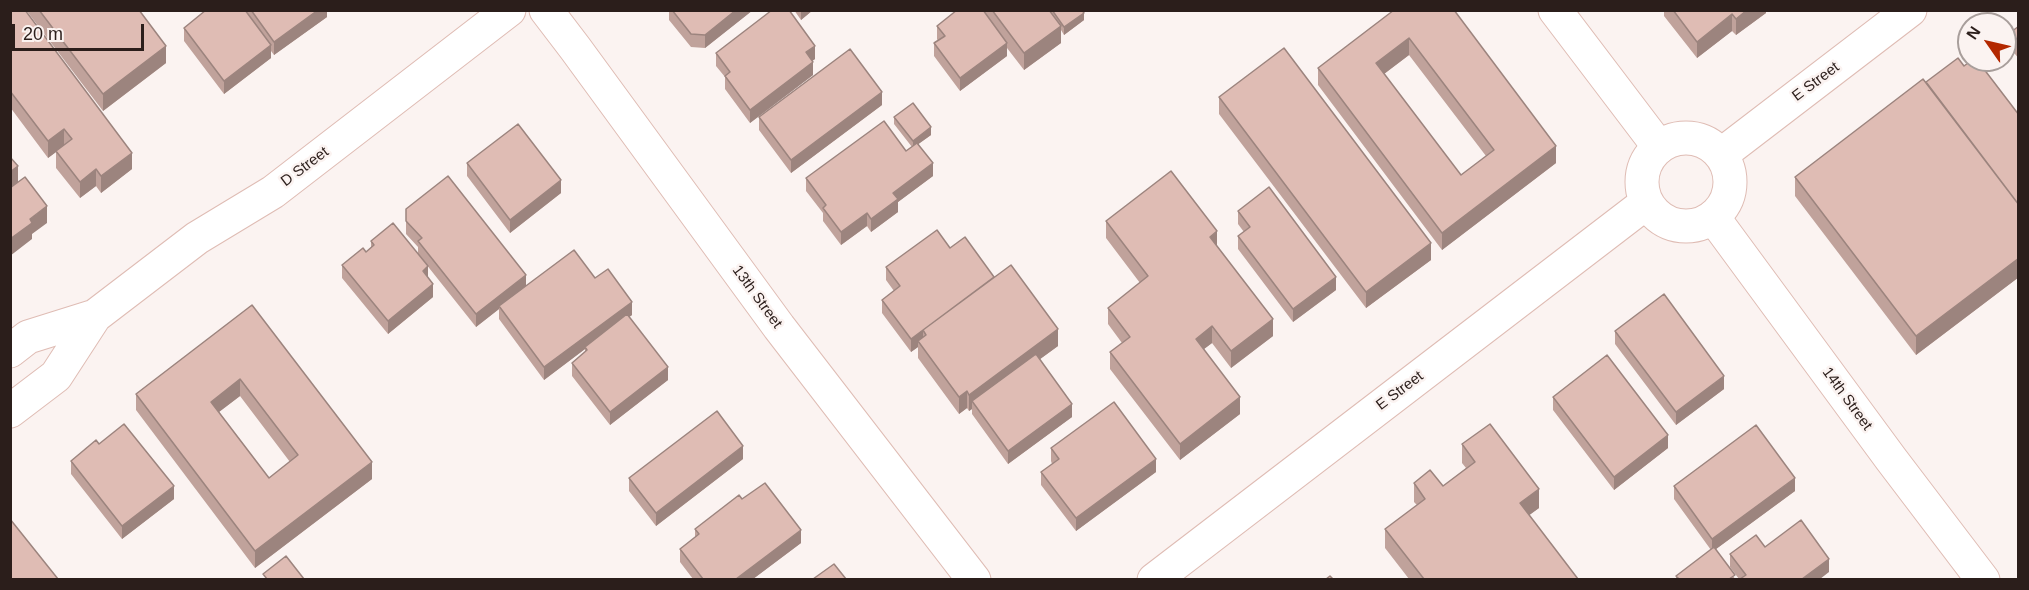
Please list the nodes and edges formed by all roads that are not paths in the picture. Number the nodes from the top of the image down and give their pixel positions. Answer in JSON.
{"nodes":[{"id":1,"x":509,"y":10,"type":"edge"},
{"id":2,"x":546,"y":10,"type":"edge"},
{"id":3,"x":1555,"y":10,"type":"edge"},
{"id":4,"x":1910,"y":10,"type":"edge"},
{"id":5,"x":1659,"y":147,"type":"junction"},
{"id":6,"x":1722,"y":154,"type":"junction"},
{"id":7,"x":1646,"y":203,"type":"junction"},
{"id":8,"x":1713,"y":217,"type":"junction"},
{"id":9,"x":95,"y":315,"type":"junction"},
{"id":10,"x":10,"y":351,"type":"edge"},
{"id":11,"x":10,"y":411,"type":"edge"},
{"id":12,"x":974,"y":579,"type":"edge"},
{"id":13,"x":1154,"y":579,"type":"edge"},
{"id":14,"x":1983,"y":579,"type":"edge"}],
"edges":[{"from":1,"to":9,"type":"street","name":"D Street"},
{"from":2,"to":12,"type":"street","name":"13th Street"},
{"from":3,"to":5,"type":"street"},
{"from":4,"to":6,"type":"street","name":"E Street"},
{"from":5,"to":6,"type":"street"},
{"from":5,"to":7,"type":"street"},
{"from":6,"to":8,"type":"street"},
{"from":7,"to":8,"type":"street"},
{"from":7,"to":13,"type":"street","name":"E Street"},
{"from":8,"to":14,"type":"street","name":"14th Street"},
{"from":9,"to":10,"type":"street","name":"D Street"},
{"from":9,"to":11,"type":"street","name":"D Street"}]}
